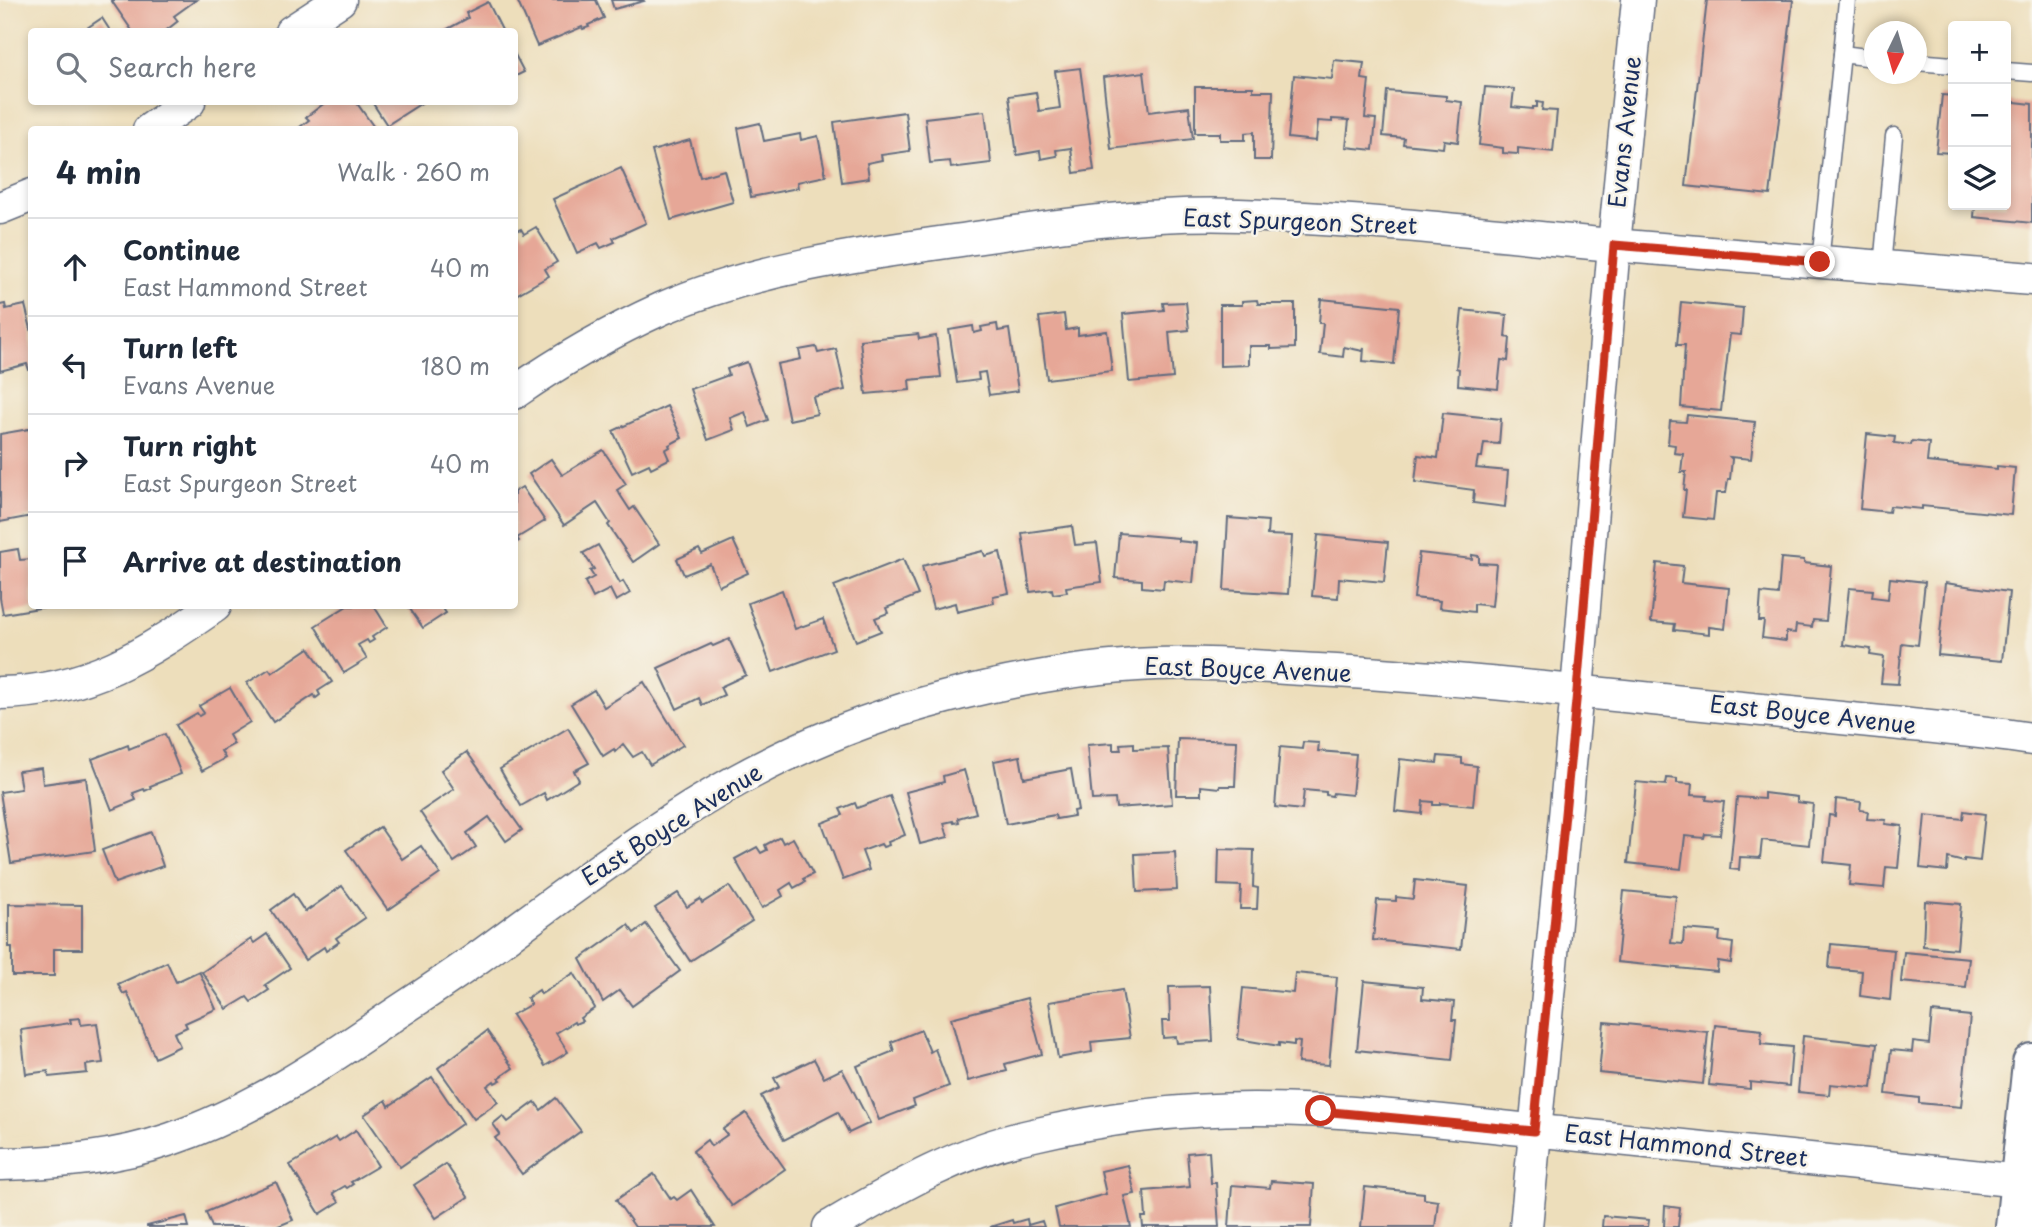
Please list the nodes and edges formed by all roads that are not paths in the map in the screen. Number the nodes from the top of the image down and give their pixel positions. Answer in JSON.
{"nodes":[{"id":1,"x":340,"y":0,"type":"edge"},
{"id":2,"x":1638,"y":0,"type":"edge"},
{"id":3,"x":1847,"y":0,"type":"edge"},
{"id":4,"x":297,"y":28,"type":"edge"},
{"id":5,"x":1842,"y":54,"type":"junction"},
{"id":6,"x":1864,"y":57,"type":"edge"},
{"id":7,"x":1927,"y":63,"type":"edge"},
{"id":8,"x":1948,"y":65,"type":"edge"},
{"id":9,"x":2011,"y":71,"type":"edge"},
{"id":10,"x":2032,"y":73,"type":"edge"},
{"id":11,"x":185,"y":105,"type":"edge"},
{"id":12,"x":155,"y":126,"type":"edge"},
{"id":13,"x":1894,"y":135,"type":"dead end"},
{"id":14,"x":28,"y":197,"type":"edge"},
{"id":15,"x":0,"y":208,"type":"edge"},
{"id":16,"x":1614,"y":245,"type":"junction"},
{"id":17,"x":1820,"y":262,"type":"junction"},
{"id":18,"x":1882,"y":267,"type":"junction"},
{"id":19,"x":2032,"y":279,"type":"edge"},
{"id":20,"x":518,"y":391,"type":"edge"},
{"id":21,"x":211,"y":609,"type":"edge"},
{"id":22,"x":1577,"y":691,"type":"junction"},
{"id":23,"x":0,"y":693,"type":"edge"},
{"id":24,"x":2032,"y":739,"type":"edge"},
{"id":25,"x":2032,"y":1062,"type":"edge"},
{"id":26,"x":1534,"y":1131,"type":"junction"},
{"id":27,"x":0,"y":1164,"type":"edge"},
{"id":28,"x":2020,"y":1181,"type":"junction"},
{"id":29,"x":829,"y":1227,"type":"edge"},
{"id":30,"x":1526,"y":1227,"type":"edge"},
{"id":31,"x":2015,"y":1227,"type":"edge"}],
"edges":[{"from":1,"to":4,"type":"street"},
{"from":2,"to":16,"type":"street","name":"Evans Avenue"},
{"from":3,"to":5,"type":"lane"},
{"from":5,"to":6,"type":"lane"},
{"from":5,"to":17,"type":"lane"},
{"from":7,"to":8,"type":"lane"},
{"from":9,"to":10,"type":"lane"},
{"from":11,"to":12,"type":"street"},
{"from":13,"to":18,"type":"lane"},
{"from":14,"to":15,"type":"street"},
{"from":16,"to":17,"type":"street","name":"East Spurgeon Street"},
{"from":16,"to":20,"type":"street","name":"East Spurgeon Street"},
{"from":16,"to":22,"type":"street","name":"Evans Avenue"},
{"from":17,"to":18,"type":"street","name":"East Spurgeon Street"},
{"from":18,"to":19,"type":"street","name":"East Spurgeon Street"},
{"from":21,"to":23,"type":"street"},
{"from":22,"to":24,"type":"street","name":"East Boyce Avenue"},
{"from":22,"to":26,"type":"street","name":"Evans Avenue"},
{"from":22,"to":27,"type":"street","name":"East Boyce Avenue"},
{"from":25,"to":28,"type":"main road"},
{"from":26,"to":28,"type":"street","name":"East Hammond Street"},
{"from":26,"to":29,"type":"street","name":"East Hammond Street"},
{"from":26,"to":30,"type":"street","name":"Evans Avenue"},
{"from":28,"to":31,"type":"main road"}]}
